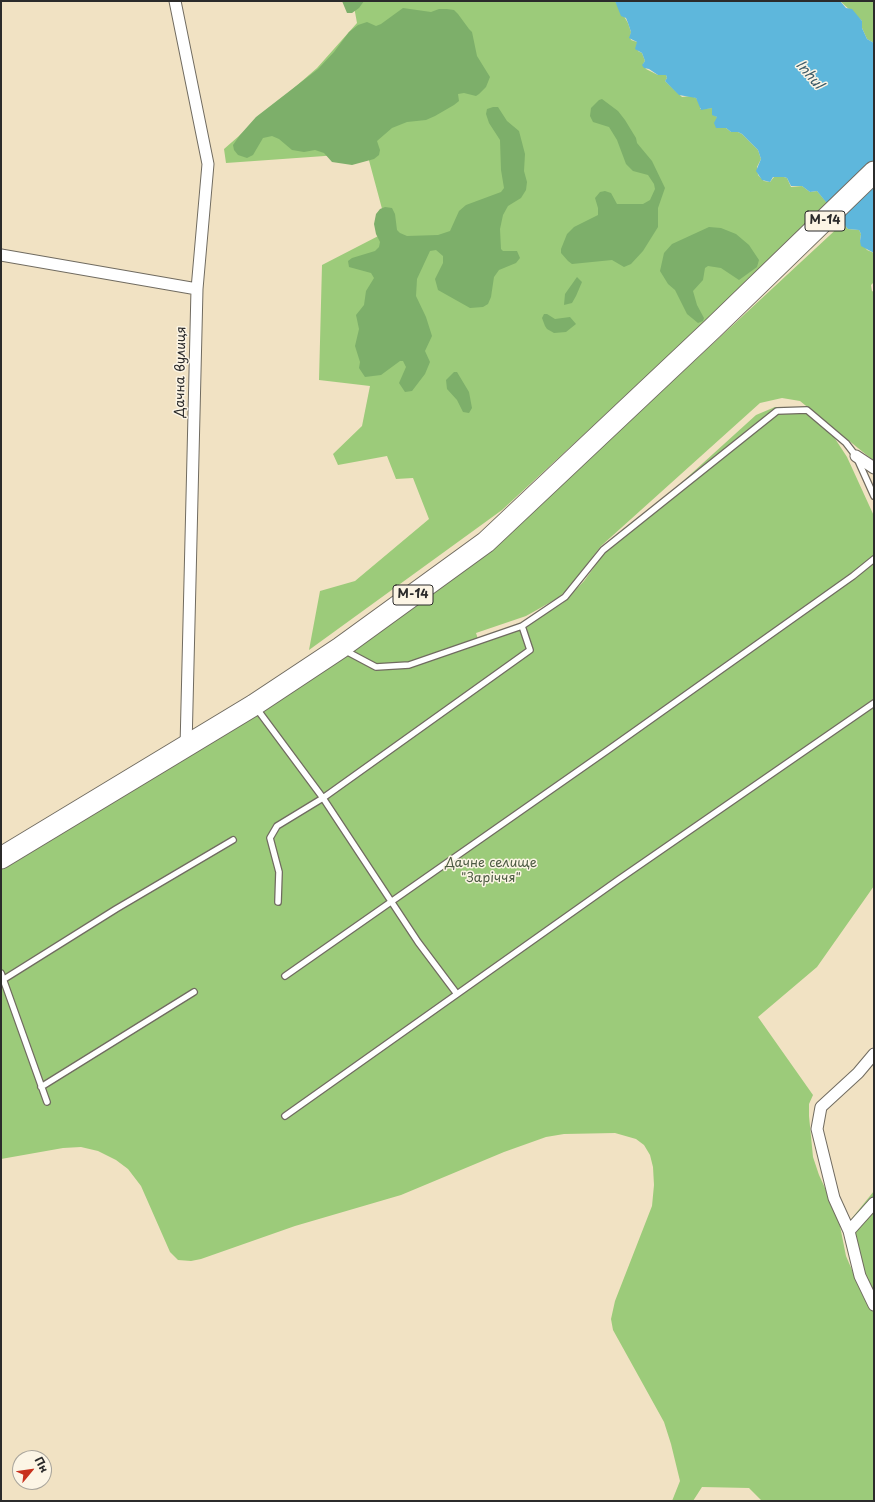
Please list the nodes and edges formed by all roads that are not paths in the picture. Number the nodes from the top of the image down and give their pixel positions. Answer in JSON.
{"nodes":[{"id":1,"x":175,"y":1,"type":"edge"},
{"id":2,"x":874,"y":172,"type":"edge"},
{"id":3,"x":1,"y":255,"type":"edge"},
{"id":4,"x":197,"y":289,"type":"junction"},
{"id":5,"x":856,"y":456,"type":"junction"},
{"id":6,"x":874,"y":468,"type":"edge"},
{"id":7,"x":874,"y":496,"type":"edge"},
{"id":8,"x":874,"y":559,"type":"edge"},
{"id":9,"x":522,"y":626,"type":"junction"},
{"id":10,"x":340,"y":648,"type":"junction"},
{"id":11,"x":874,"y":703,"type":"edge"},
{"id":12,"x":254,"y":706,"type":"junction"},
{"id":13,"x":186,"y":747,"type":"junction"},
{"id":14,"x":323,"y":798,"type":"junction"},
{"id":15,"x":233,"y":840,"type":"dead end"},
{"id":16,"x":1,"y":858,"type":"edge"},
{"id":17,"x":391,"y":901,"type":"junction"},
{"id":18,"x":278,"y":902,"type":"dead end"},
{"id":19,"x":285,"y":976,"type":"dead end"},
{"id":20,"x":2,"y":978,"type":"edge"},
{"id":21,"x":194,"y":992,"type":"dead end"},
{"id":22,"x":457,"y":994,"type":"junction"},
{"id":23,"x":874,"y":1054,"type":"edge"},
{"id":24,"x":42,"y":1087,"type":"junction"},
{"id":25,"x":47,"y":1102,"type":"dead end"},
{"id":26,"x":285,"y":1116,"type":"dead end"},
{"id":27,"x":874,"y":1203,"type":"edge"},
{"id":28,"x":849,"y":1231,"type":"junction"},
{"id":29,"x":874,"y":1305,"type":"edge"}],
"edges":[{"from":1,"to":4,"type":"street","name":"Дачна вулиця"},
{"from":2,"to":10,"type":"highway","number":"М-14"},
{"from":3,"to":4,"type":"street"},
{"from":4,"to":13,"type":"street","name":"Дачна вулиця"},
{"from":5,"to":6,"type":"street"},
{"from":5,"to":7,"type":"lane"},
{"from":5,"to":9,"type":"lane"},
{"from":8,"to":17,"type":"lane"},
{"from":9,"to":10,"type":"lane"},
{"from":9,"to":14,"type":"lane"},
{"from":10,"to":12,"type":"highway","number":"М-14"},
{"from":11,"to":22,"type":"lane"},
{"from":12,"to":13,"type":"highway","number":"М-14"},
{"from":12,"to":14,"type":"lane"},
{"from":13,"to":16,"type":"highway","number":"М-14"},
{"from":14,"to":17,"type":"lane"},
{"from":14,"to":18,"type":"lane"},
{"from":15,"to":20,"type":"lane"},
{"from":17,"to":19,"type":"lane"},
{"from":17,"to":22,"type":"lane"},
{"from":20,"to":24,"type":"lane"},
{"from":21,"to":24,"type":"lane"},
{"from":22,"to":26,"type":"lane"},
{"from":23,"to":28,"type":"street"},
{"from":24,"to":25,"type":"lane"},
{"from":27,"to":28,"type":"street"},
{"from":28,"to":29,"type":"street"}]}
